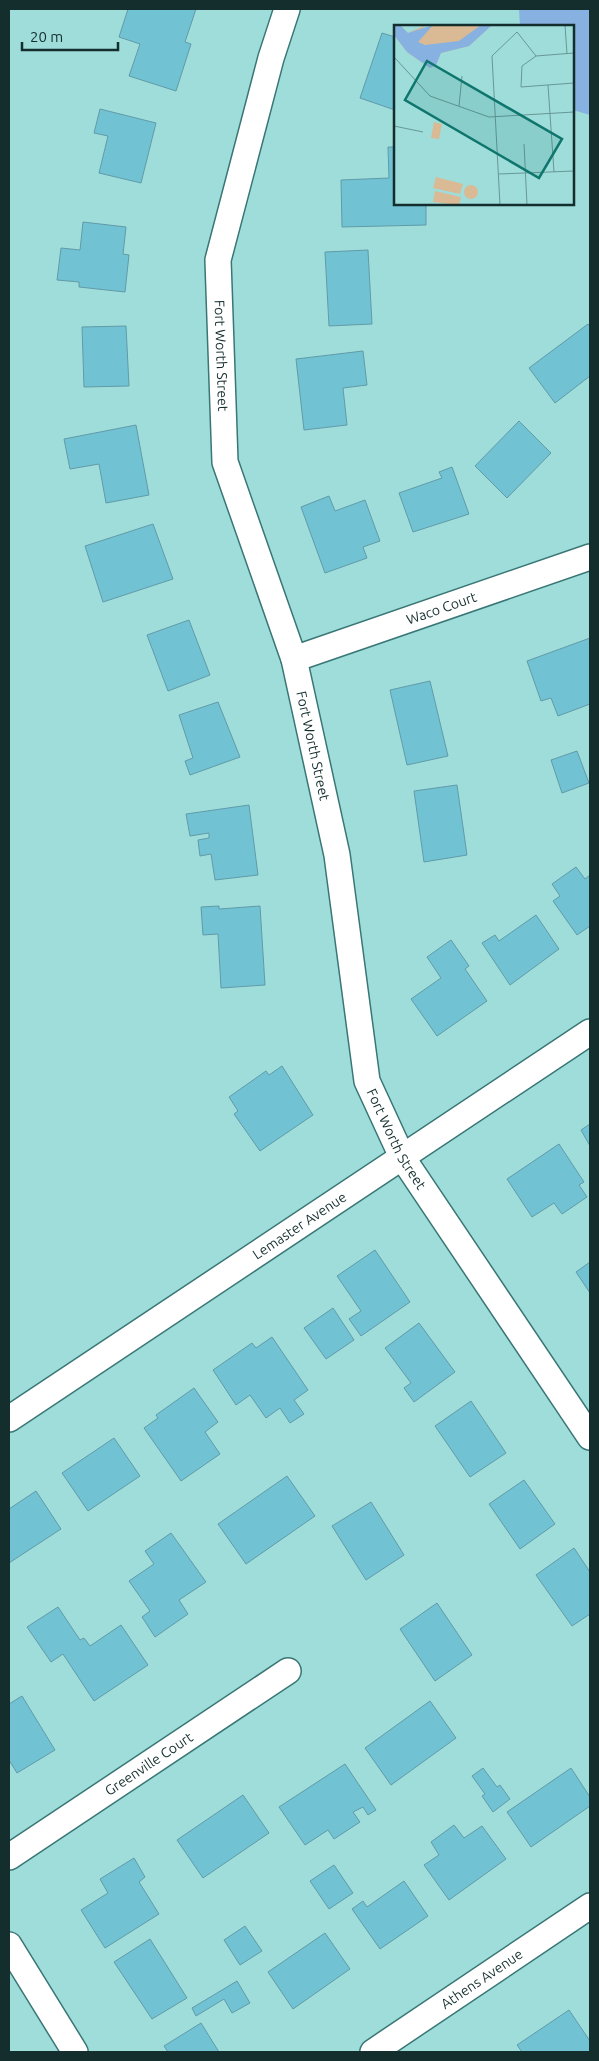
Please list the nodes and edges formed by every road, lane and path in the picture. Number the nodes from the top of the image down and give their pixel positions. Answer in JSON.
{"nodes":[{"id":1,"x":287,"y":9,"type":"edge"},
{"id":2,"x":590,"y":557,"type":"edge"},
{"id":3,"x":294,"y":659,"type":"junction"},
{"id":4,"x":590,"y":1032,"type":"edge"},
{"id":5,"x":402,"y":1157,"type":"junction"},
{"id":6,"x":9,"y":1419,"type":"edge"},
{"id":7,"x":590,"y":1438,"type":"edge"},
{"id":8,"x":288,"y":1671,"type":"dead end"},
{"id":9,"x":9,"y":1857,"type":"edge"},
{"id":10,"x":590,"y":1906,"type":"edge"},
{"id":11,"x":9,"y":1945,"type":"edge"},
{"id":12,"x":76,"y":2052,"type":"edge"},
{"id":13,"x":374,"y":2052,"type":"edge"}],
"edges":[{"from":1,"to":3,"type":"street","name":"Fort Worth Street"},
{"from":2,"to":3,"type":"street","name":"Waco Court"},
{"from":3,"to":5,"type":"street","name":"Fort Worth Street"},
{"from":4,"to":5,"type":"street","name":"Lemaster Avenue"},
{"from":5,"to":6,"type":"street","name":"Lemaster Avenue"},
{"from":5,"to":7,"type":"street","name":"Fort Worth Street"},
{"from":8,"to":9,"type":"street","name":"Greenville Court"},
{"from":10,"to":13,"type":"street","name":"Athens Avenue"},
{"from":11,"to":12,"type":"street"}]}
